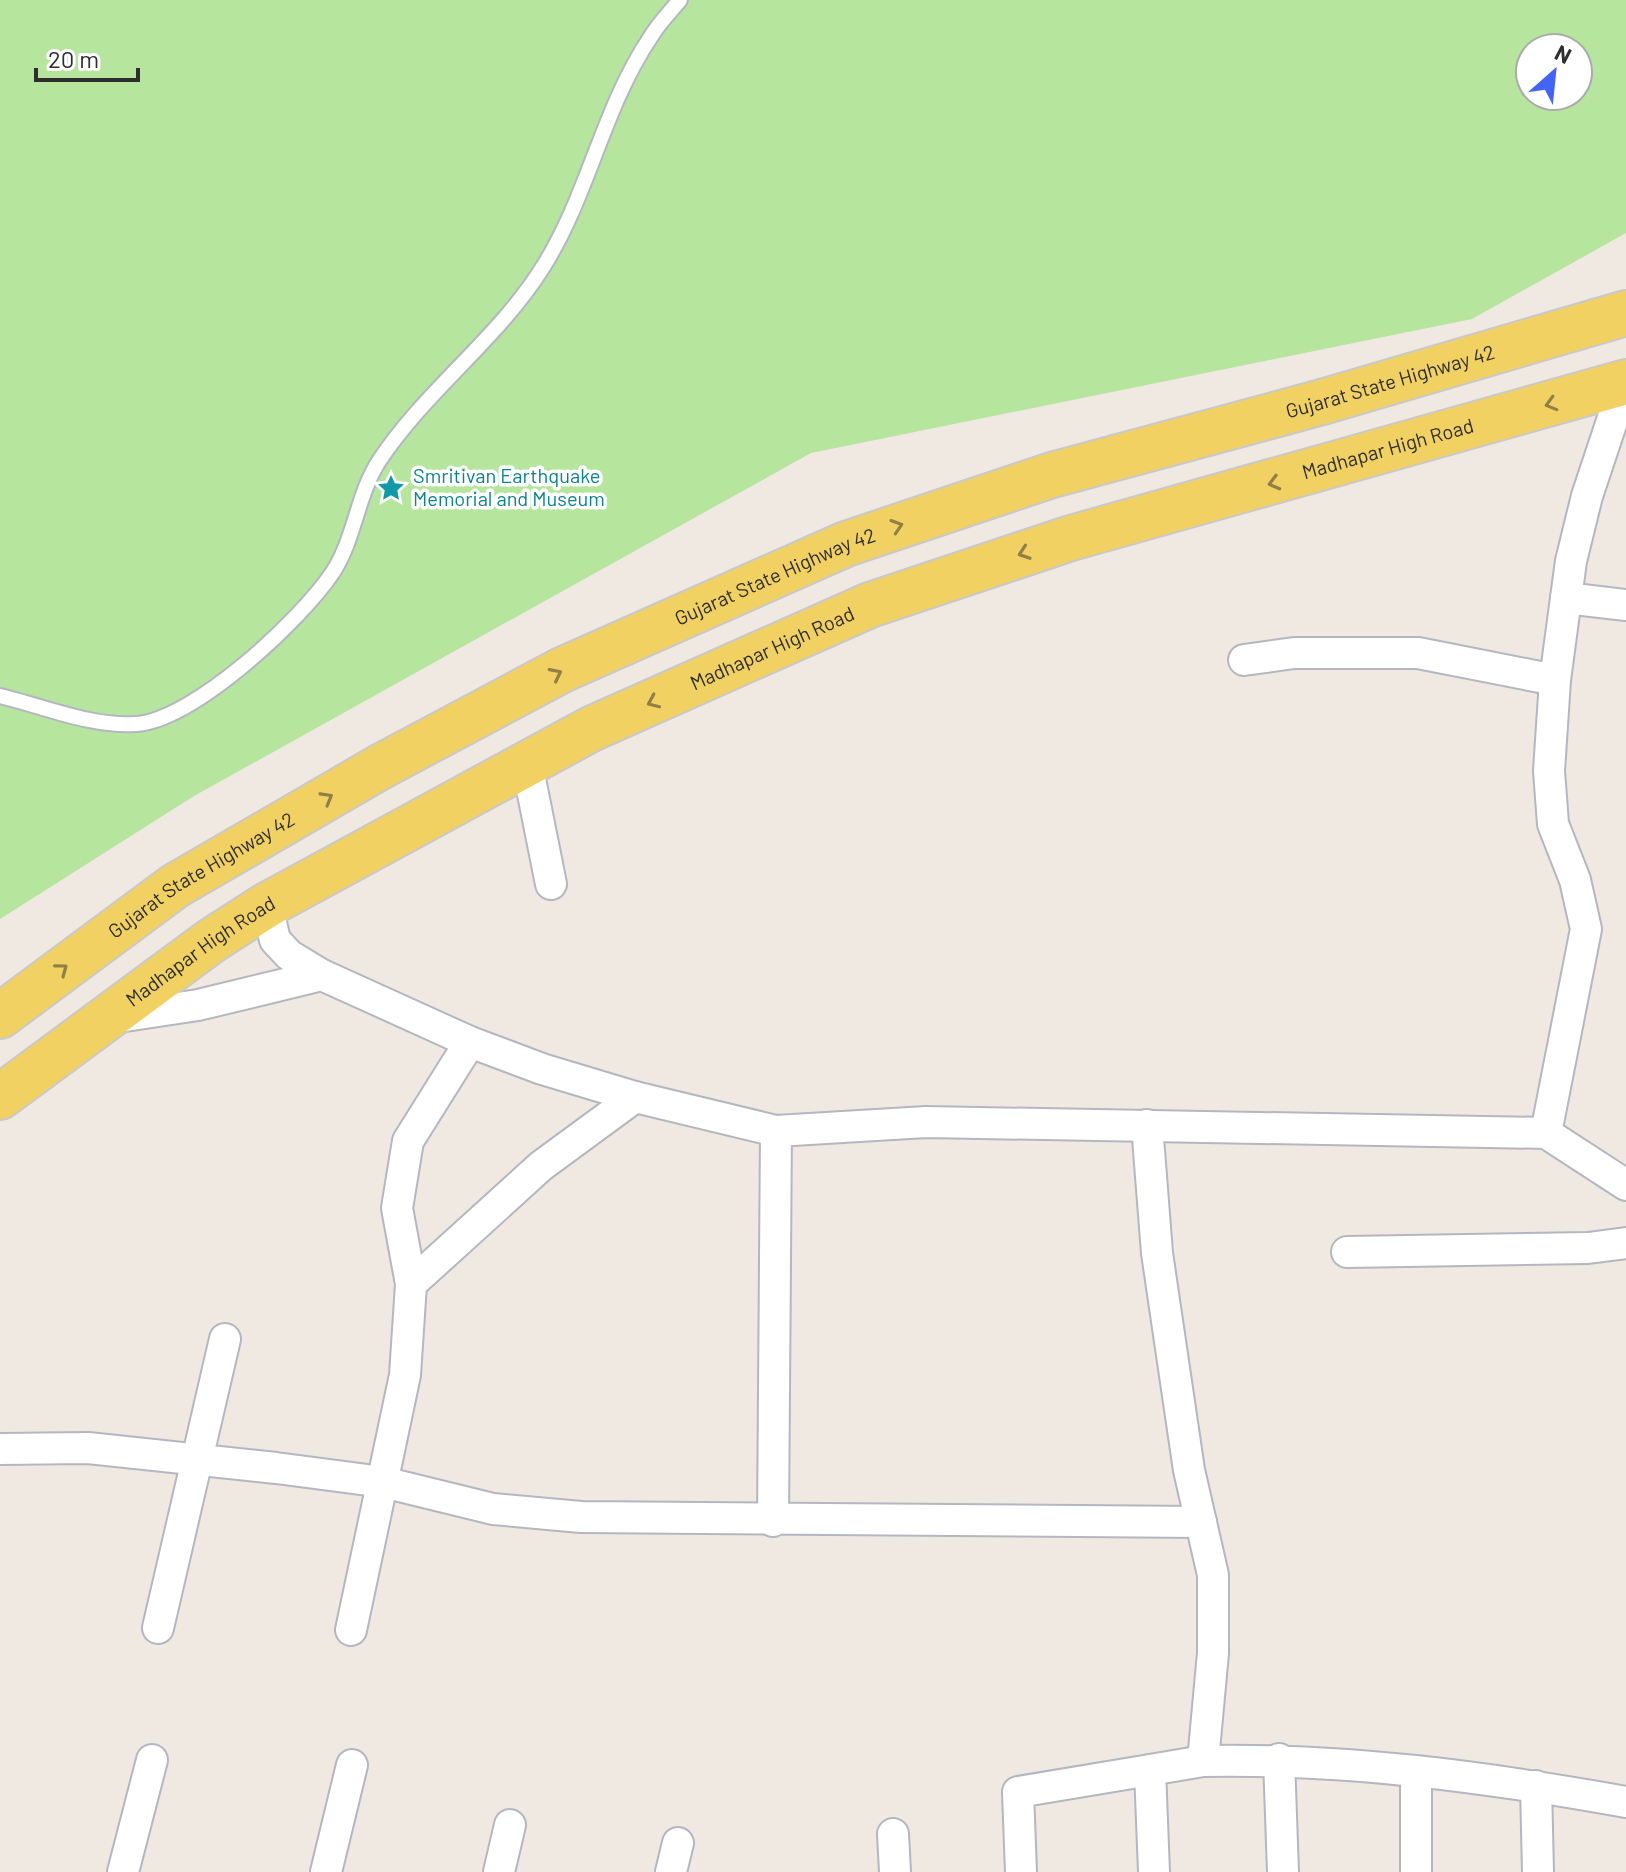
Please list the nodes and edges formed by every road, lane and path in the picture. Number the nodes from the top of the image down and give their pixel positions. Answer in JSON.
{"nodes":[{"id":1,"x":680,"y":0,"type":"edge"},
{"id":2,"x":1626,"y":313,"type":"edge"},
{"id":3,"x":1626,"y":382,"type":"edge"},
{"id":4,"x":1566,"y":598,"type":"junction"},
{"id":5,"x":1626,"y":605,"type":"edge"},
{"id":6,"x":1244,"y":660,"type":"dead end"},
{"id":7,"x":1555,"y":680,"type":"junction"},
{"id":8,"x":0,"y":696,"type":"edge"},
{"id":9,"x":527,"y":764,"type":"junction"},
{"id":10,"x":551,"y":884,"type":"dead end"},
{"id":11,"x":267,"y":905,"type":"junction"},
{"id":12,"x":322,"y":975,"type":"junction"},
{"id":13,"x":0,"y":1016,"type":"edge"},
{"id":14,"x":105,"y":1019,"type":"junction"},
{"id":15,"x":470,"y":1042,"type":"junction"},
{"id":16,"x":0,"y":1097,"type":"edge"},
{"id":17,"x":635,"y":1097,"type":"junction"},
{"id":18,"x":1147,"y":1125,"type":"junction"},
{"id":19,"x":776,"y":1131,"type":"junction"},
{"id":20,"x":1546,"y":1133,"type":"junction"},
{"id":21,"x":1626,"y":1185,"type":"edge"},
{"id":22,"x":1626,"y":1243,"type":"edge"},
{"id":23,"x":1347,"y":1252,"type":"dead end"},
{"id":24,"x":411,"y":1284,"type":"junction"},
{"id":25,"x":225,"y":1339,"type":"dead end"},
{"id":26,"x":0,"y":1449,"type":"edge"},
{"id":27,"x":195,"y":1459,"type":"junction"},
{"id":28,"x":383,"y":1482,"type":"junction"},
{"id":29,"x":773,"y":1521,"type":"junction"},
{"id":30,"x":1201,"y":1522,"type":"junction"},
{"id":31,"x":158,"y":1628,"type":"dead end"},
{"id":32,"x":351,"y":1630,"type":"dead end"},
{"id":33,"x":1279,"y":1759,"type":"junction"},
{"id":34,"x":152,"y":1760,"type":"dead end"},
{"id":35,"x":1203,"y":1761,"type":"junction"},
{"id":36,"x":352,"y":1765,"type":"dead end"},
{"id":37,"x":1150,"y":1770,"type":"junction"},
{"id":38,"x":1416,"y":1772,"type":"junction"},
{"id":39,"x":1536,"y":1786,"type":"junction"},
{"id":40,"x":1626,"y":1802,"type":"edge"},
{"id":41,"x":510,"y":1825,"type":"dead end"},
{"id":42,"x":893,"y":1834,"type":"dead end"},
{"id":43,"x":678,"y":1843,"type":"dead end"},
{"id":44,"x":123,"y":1872,"type":"edge"},
{"id":45,"x":326,"y":1872,"type":"edge"},
{"id":46,"x":499,"y":1872,"type":"edge"},
{"id":47,"x":671,"y":1872,"type":"edge"},
{"id":48,"x":895,"y":1872,"type":"edge"},
{"id":49,"x":1021,"y":1872,"type":"edge"},
{"id":50,"x":1154,"y":1872,"type":"edge"},
{"id":51,"x":1283,"y":1872,"type":"edge"},
{"id":52,"x":1416,"y":1872,"type":"edge"},
{"id":53,"x":1538,"y":1872,"type":"edge"}],
"edges":[{"from":1,"to":8,"type":"lane"},
{"from":13,"to":2,"type":"main road","name":"Gujarat State Highway 42","one_way":true},
{"from":3,"to":4,"type":"street"},
{"from":3,"to":9,"type":"main road","name":"Madhapar High Road","one_way":true},
{"from":4,"to":5,"type":"street"},
{"from":4,"to":7,"type":"street"},
{"from":6,"to":7,"type":"street"},
{"from":7,"to":20,"type":"street"},
{"from":9,"to":10,"type":"street"},
{"from":9,"to":11,"type":"main road","name":"Madhapar High Road"},
{"from":11,"to":12,"type":"street"},
{"from":11,"to":14,"type":"main road","name":"Madhapar High Road"},
{"from":12,"to":14,"type":"street"},
{"from":12,"to":15,"type":"street"},
{"from":14,"to":16,"type":"main road","name":"Madhapar High Road"},
{"from":15,"to":17,"type":"street"},
{"from":15,"to":24,"type":"street"},
{"from":17,"to":19,"type":"street"},
{"from":17,"to":24,"type":"street"},
{"from":18,"to":19,"type":"street"},
{"from":18,"to":20,"type":"street"},
{"from":18,"to":30,"type":"street"},
{"from":19,"to":29,"type":"street"},
{"from":20,"to":21,"type":"street"},
{"from":22,"to":23,"type":"street"},
{"from":24,"to":28,"type":"street"},
{"from":25,"to":27,"type":"street"},
{"from":26,"to":27,"type":"street"},
{"from":27,"to":28,"type":"street"},
{"from":27,"to":31,"type":"street"},
{"from":28,"to":29,"type":"street"},
{"from":28,"to":32,"type":"street"},
{"from":29,"to":30,"type":"street"},
{"from":30,"to":35,"type":"street"},
{"from":33,"to":35,"type":"street"},
{"from":33,"to":38,"type":"street"},
{"from":33,"to":51,"type":"street"},
{"from":34,"to":44,"type":"street"},
{"from":35,"to":37,"type":"street"},
{"from":36,"to":45,"type":"street"},
{"from":37,"to":49,"type":"street"},
{"from":37,"to":50,"type":"street"},
{"from":38,"to":39,"type":"street"},
{"from":38,"to":52,"type":"street"},
{"from":39,"to":40,"type":"street"},
{"from":39,"to":53,"type":"street"},
{"from":41,"to":46,"type":"street"},
{"from":42,"to":48,"type":"street"},
{"from":43,"to":47,"type":"street"}]}
